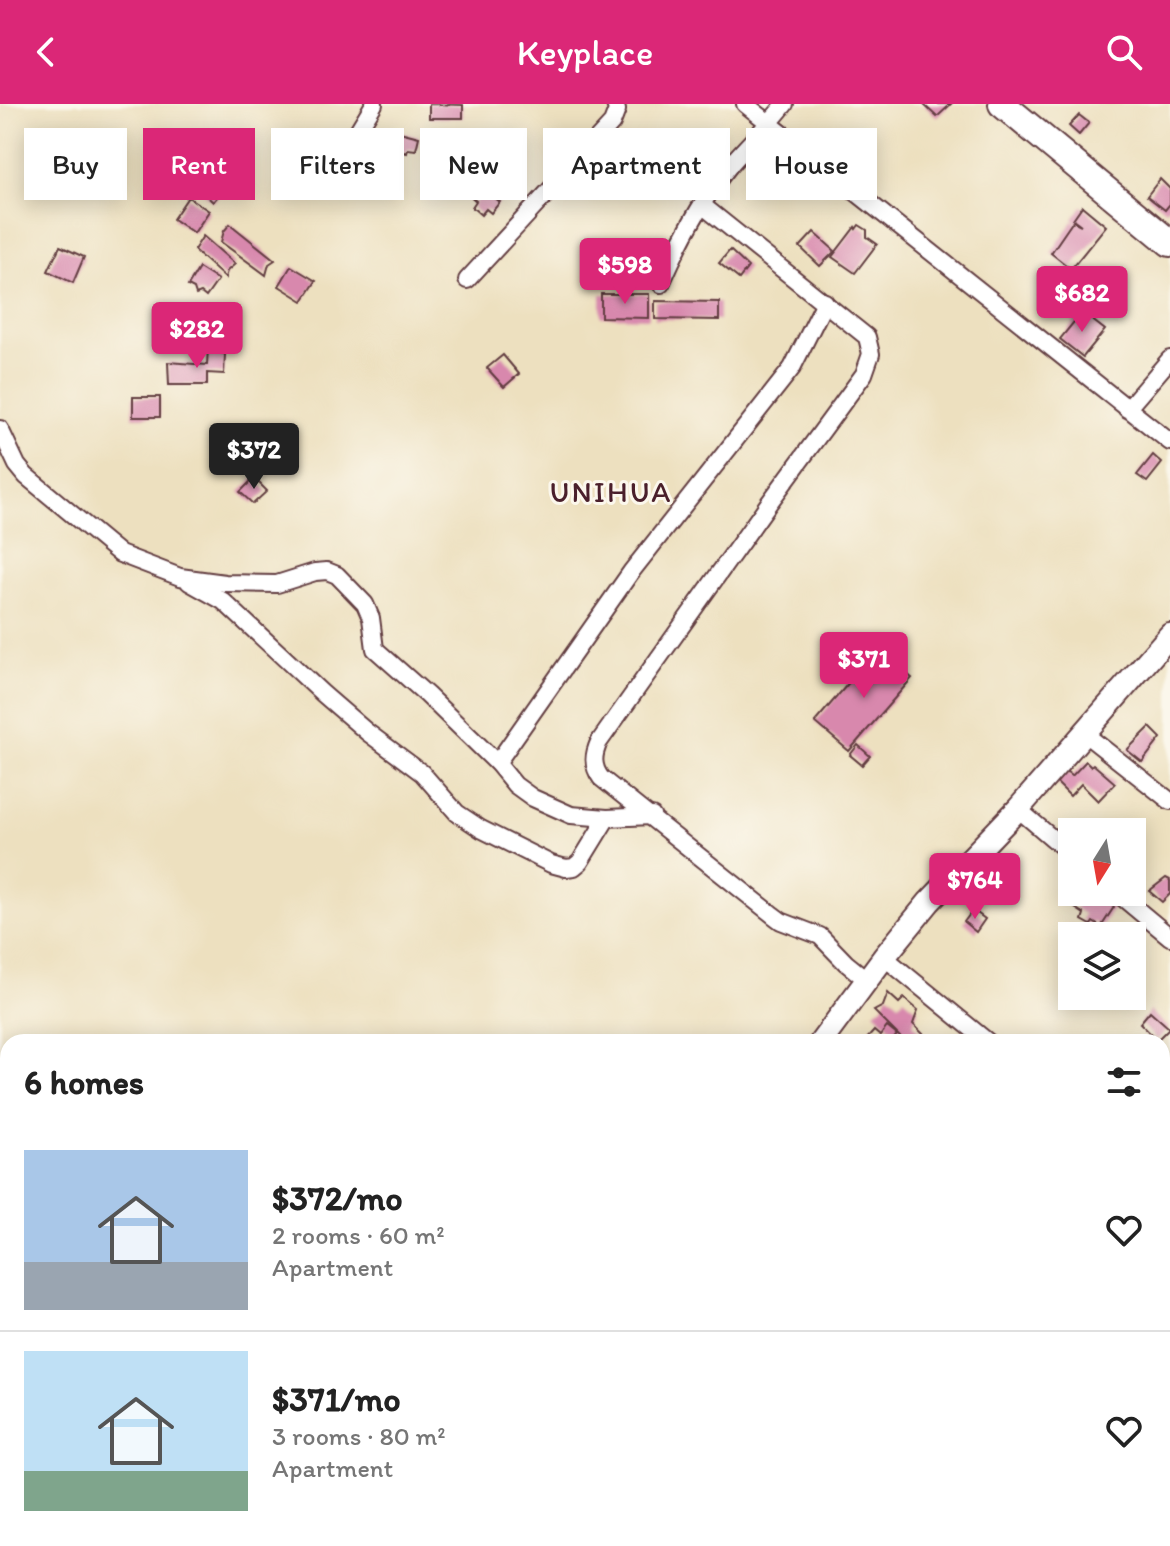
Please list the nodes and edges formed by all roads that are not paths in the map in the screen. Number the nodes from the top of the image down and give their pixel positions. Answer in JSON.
{"nodes":[{"id":1,"x":374,"y":104,"type":"edge"},
{"id":2,"x":615,"y":104,"type":"edge"},
{"id":3,"x":745,"y":104,"type":"edge"},
{"id":4,"x":785,"y":104,"type":"edge"},
{"id":5,"x":1002,"y":104,"type":"edge"},
{"id":6,"x":769,"y":125,"type":"junction"},
{"id":7,"x":360,"y":128,"type":"edge"},
{"id":8,"x":702,"y":205,"type":"junction"},
{"id":9,"x":1170,"y":243,"type":"edge"},
{"id":10,"x":467,"y":280,"type":"dead end"},
{"id":11,"x":661,"y":284,"type":"dead end"},
{"id":12,"x":825,"y":302,"type":"junction"},
{"id":13,"x":1170,"y":359,"type":"edge"},
{"id":14,"x":1127,"y":409,"type":"junction"},
{"id":15,"x":0,"y":429,"type":"edge"},
{"id":16,"x":1170,"y":442,"type":"edge"},
{"id":17,"x":180,"y":577,"type":"junction"},
{"id":18,"x":1170,"y":635,"type":"edge"},
{"id":19,"x":1085,"y":734,"type":"junction"},
{"id":20,"x":497,"y":763,"type":"junction"},
{"id":21,"x":1170,"y":801,"type":"edge"},
{"id":22,"x":1018,"y":809,"type":"junction"},
{"id":23,"x":652,"y":816,"type":"junction"},
{"id":24,"x":607,"y":818,"type":"junction"},
{"id":25,"x":1058,"y":843,"type":"edge"},
{"id":26,"x":1133,"y":906,"type":"edge"},
{"id":27,"x":1170,"y":937,"type":"edge"},
{"id":28,"x":884,"y":957,"type":"junction"},
{"id":29,"x":867,"y":980,"type":"junction"},
{"id":30,"x":827,"y":1034,"type":"edge"},
{"id":31,"x":978,"y":1034,"type":"edge"}],
"edges":[{"from":1,"to":7,"type":"street"},
{"from":2,"to":10,"type":"street"},
{"from":3,"to":6,"type":"street"},
{"from":4,"to":6,"type":"street"},
{"from":5,"to":9,"type":"main road"},
{"from":6,"to":8,"type":"street"},
{"from":6,"to":14,"type":"street"},
{"from":8,"to":11,"type":"street"},
{"from":8,"to":12,"type":"street"},
{"from":12,"to":20,"type":"street"},
{"from":12,"to":23,"type":"street"},
{"from":13,"to":14,"type":"street"},
{"from":14,"to":16,"type":"street"},
{"from":15,"to":17,"type":"street"},
{"from":17,"to":20,"type":"street"},
{"from":17,"to":24,"type":"street"},
{"from":18,"to":19,"type":"street"},
{"from":19,"to":21,"type":"street"},
{"from":19,"to":22,"type":"street"},
{"from":20,"to":24,"type":"street"},
{"from":22,"to":25,"type":"street"},
{"from":22,"to":28,"type":"street"},
{"from":23,"to":24,"type":"street"},
{"from":23,"to":29,"type":"street"},
{"from":26,"to":27,"type":"street"},
{"from":28,"to":29,"type":"street"},
{"from":28,"to":31,"type":"street"},
{"from":29,"to":30,"type":"street"}]}
